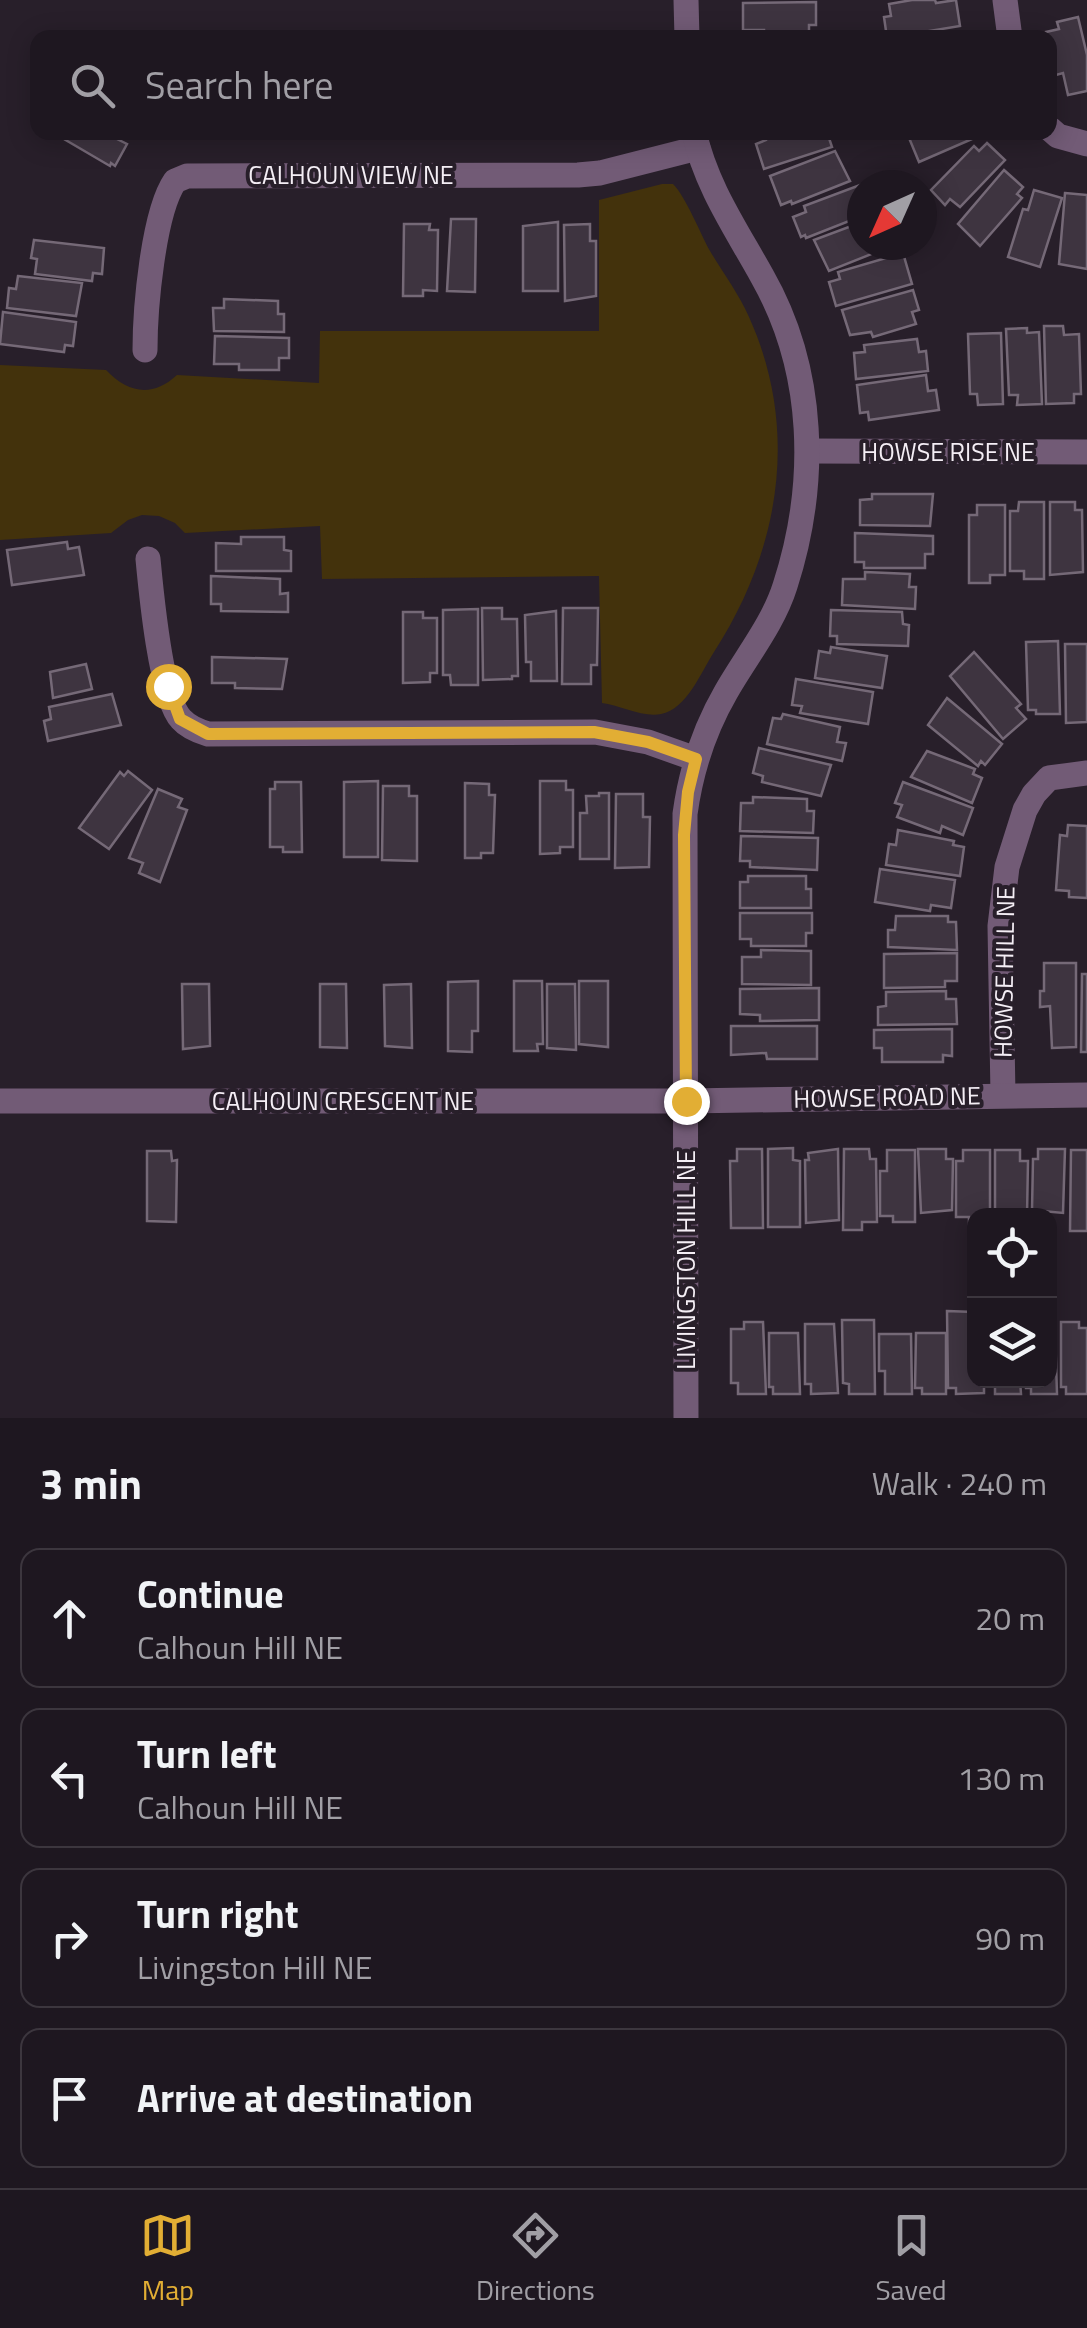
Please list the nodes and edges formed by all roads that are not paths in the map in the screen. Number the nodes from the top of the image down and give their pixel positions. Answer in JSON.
{"nodes":[{"id":1,"x":686,"y":0,"type":"edge"},
{"id":2,"x":1005,"y":0,"type":"edge"},
{"id":3,"x":686,"y":30,"type":"edge"},
{"id":4,"x":1009,"y":30,"type":"edge"},
{"id":5,"x":1057,"y":135,"type":"edge"},
{"id":6,"x":696,"y":140,"type":"edge"},
{"id":7,"x":1087,"y":144,"type":"edge"},
{"id":8,"x":145,"y":350,"type":"dead end"},
{"id":9,"x":808,"y":452,"type":"junction"},
{"id":10,"x":1087,"y":452,"type":"edge"},
{"id":11,"x":148,"y":558,"type":"dead end"},
{"id":12,"x":696,"y":759,"type":"junction"},
{"id":13,"x":1087,"y":773,"type":"edge"},
{"id":14,"x":1003,"y":1095,"type":"junction"},
{"id":15,"x":1087,"y":1095,"type":"edge"},
{"id":16,"x":0,"y":1101,"type":"edge"},
{"id":17,"x":686,"y":1101,"type":"junction"},
{"id":18,"x":686,"y":1418,"type":"edge"}],
"edges":[{"from":1,"to":3,"type":"street"},
{"from":2,"to":4,"type":"street"},
{"from":5,"to":7,"type":"street"},
{"from":6,"to":8,"type":"street","name":"CALHOUN VIEW NE"},
{"from":6,"to":9,"type":"street","name":"LIVINGSTON HILL NE"},
{"from":9,"to":10,"type":"street","name":"HOWSE RISE NE"},
{"from":9,"to":12,"type":"street","name":"LIVINGSTON HILL NE"},
{"from":11,"to":12,"type":"street"},
{"from":12,"to":17,"type":"street","name":"LIVINGSTON HILL NE"},
{"from":13,"to":14,"type":"street","name":"HOWSE HILL NE"},
{"from":14,"to":15,"type":"street","name":"HOWSE ROAD NE"},
{"from":14,"to":17,"type":"street","name":"HOWSE ROAD NE"},
{"from":16,"to":17,"type":"street","name":"CALHOUN CRESCENT NE"},
{"from":17,"to":18,"type":"street","name":"LIVINGSTON HILL NE"}]}
